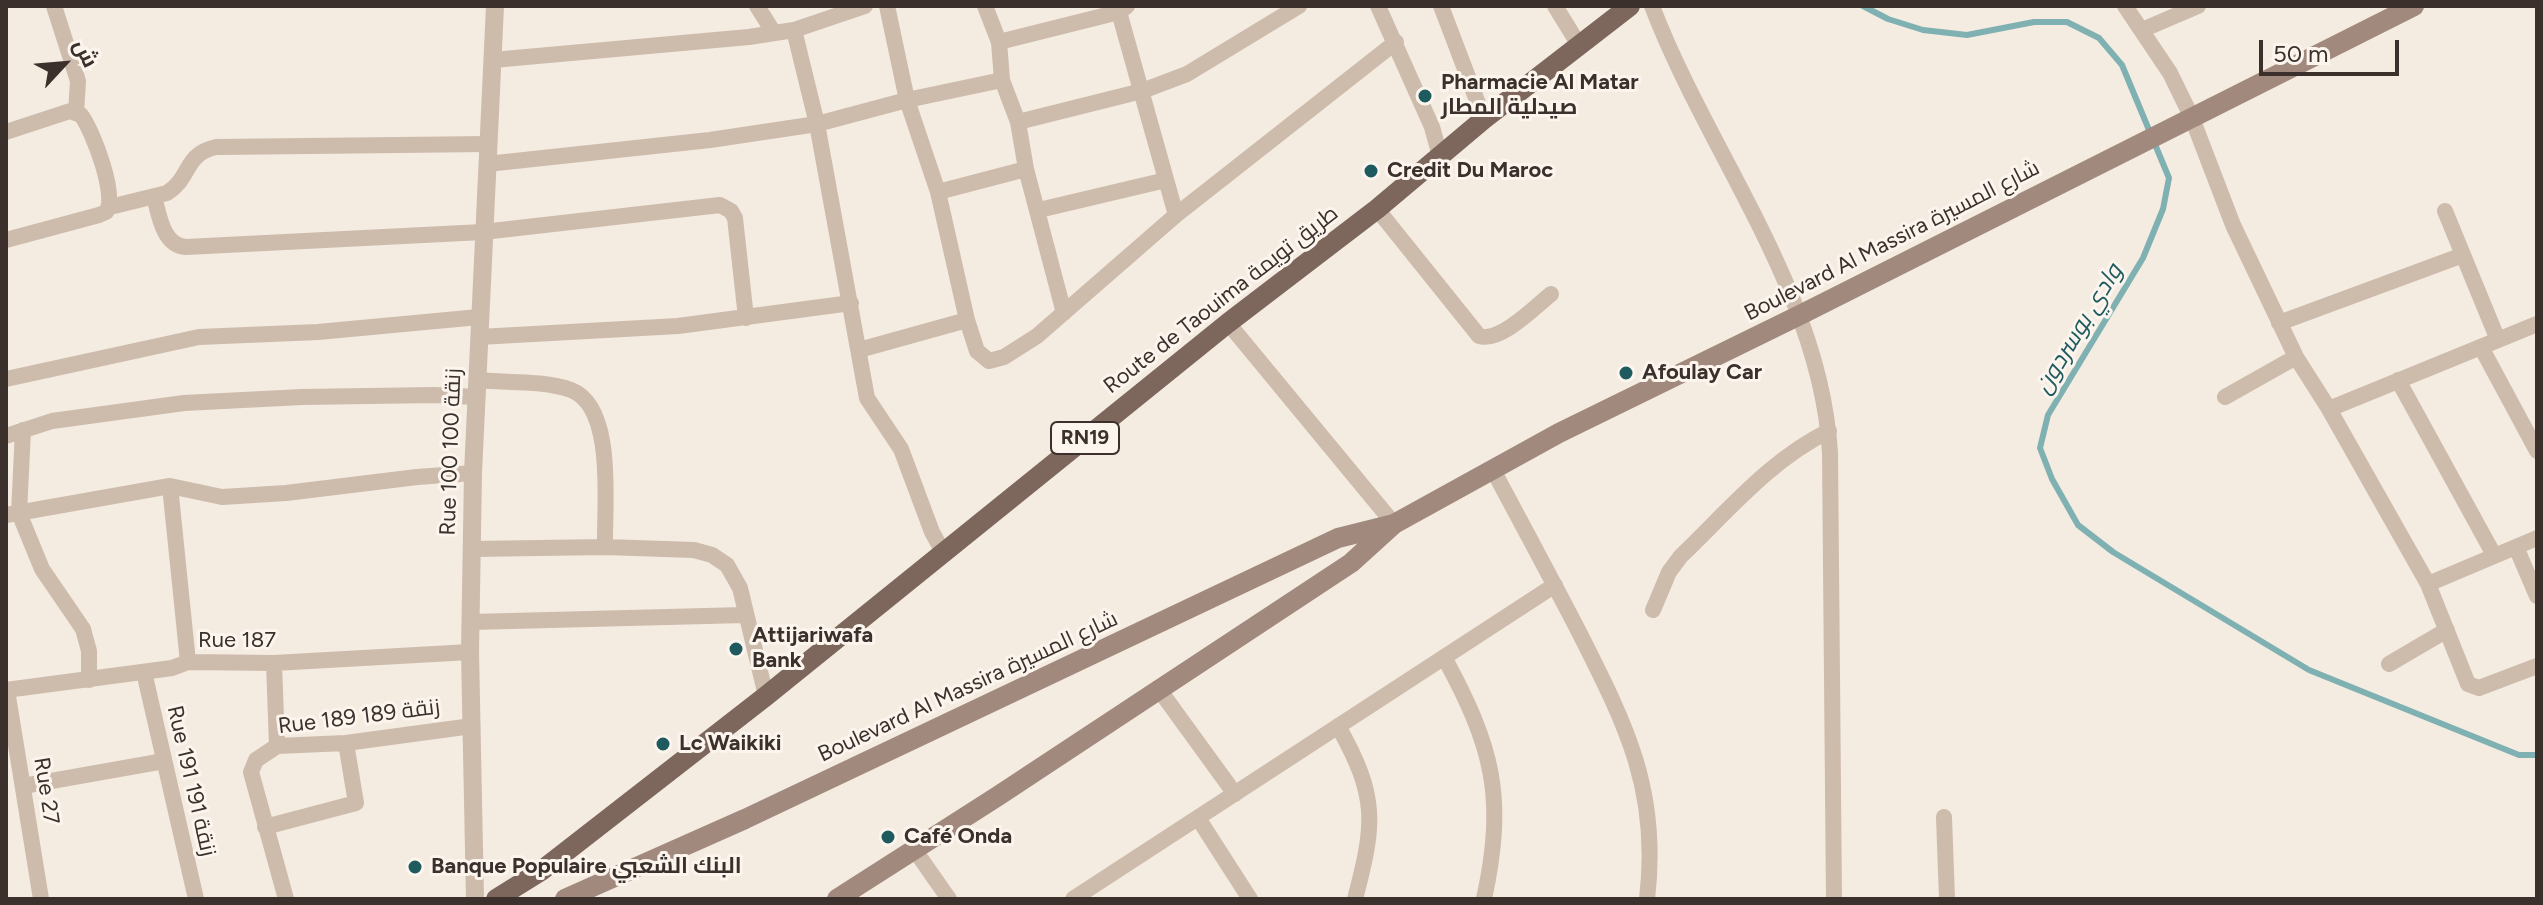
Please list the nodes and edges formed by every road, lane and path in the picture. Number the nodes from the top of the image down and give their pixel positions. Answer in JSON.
{"nodes":[{"id":1,"x":54,"y":6,"type":"edge"},
{"id":2,"x":495,"y":6,"type":"edge"},
{"id":3,"x":757,"y":6,"type":"edge"},
{"id":4,"x":865,"y":6,"type":"edge"},
{"id":5,"x":887,"y":6,"type":"edge"},
{"id":6,"x":985,"y":6,"type":"edge"},
{"id":7,"x":1299,"y":6,"type":"edge"},
{"id":8,"x":1378,"y":6,"type":"edge"},
{"id":9,"x":1441,"y":6,"type":"edge"},
{"id":10,"x":1555,"y":6,"type":"edge"},
{"id":11,"x":1630,"y":6,"type":"edge"},
{"id":12,"x":1652,"y":6,"type":"edge"},
{"id":13,"x":2125,"y":6,"type":"edge"},
{"id":14,"x":2198,"y":6,"type":"edge"},
{"id":15,"x":2414,"y":6,"type":"edge"},
{"id":16,"x":1123,"y":9,"type":"edge"},
{"id":17,"x":794,"y":30,"type":"junction"},
{"id":18,"x":2142,"y":30,"type":"junction"},
{"id":19,"x":774,"y":33,"type":"junction"},
{"id":20,"x":999,"y":42,"type":"junction"},
{"id":21,"x":1396,"y":42,"type":"junction"},
{"id":22,"x":1579,"y":45,"type":"junction"},
{"id":23,"x":493,"y":60,"type":"junction"},
{"id":24,"x":1002,"y":80,"type":"junction"},
{"id":25,"x":1142,"y":91,"type":"junction"},
{"id":26,"x":907,"y":100,"type":"junction"},
{"id":27,"x":76,"y":113,"type":"junction"},
{"id":28,"x":1484,"y":119,"type":"junction"},
{"id":29,"x":2186,"y":121,"type":"junction"},
{"id":30,"x":1018,"y":122,"type":"junction"},
{"id":31,"x":817,"y":124,"type":"junction"},
{"id":32,"x":6,"y":132,"type":"edge"},
{"id":33,"x":489,"y":144,"type":"junction"},
{"id":34,"x":1440,"y":156,"type":"junction"},
{"id":35,"x":487,"y":164,"type":"junction"},
{"id":36,"x":1026,"y":169,"type":"junction"},
{"id":37,"x":1166,"y":180,"type":"junction"},
{"id":38,"x":938,"y":192,"type":"junction"},
{"id":39,"x":154,"y":196,"type":"junction"},
{"id":40,"x":110,"y":207,"type":"junction"},
{"id":41,"x":1377,"y":209,"type":"junction"},
{"id":42,"x":1039,"y":210,"type":"junction"},
{"id":43,"x":2445,"y":211,"type":"dead end"},
{"id":44,"x":1176,"y":215,"type":"junction"},
{"id":45,"x":483,"y":232,"type":"junction"},
{"id":46,"x":6,"y":240,"type":"edge"},
{"id":47,"x":2463,"y":255,"type":"junction"},
{"id":48,"x":1551,"y":294,"type":"dead end"},
{"id":49,"x":851,"y":303,"type":"junction"},
{"id":50,"x":1064,"y":313,"type":"junction"},
{"id":51,"x":1800,"y":315,"type":"junction"},
{"id":52,"x":479,"y":317,"type":"junction"},
{"id":53,"x":746,"y":318,"type":"junction"},
{"id":54,"x":967,"y":320,"type":"junction"},
{"id":55,"x":1228,"y":323,"type":"junction"},
{"id":56,"x":2279,"y":323,"type":"junction"},
{"id":57,"x":2537,"y":324,"type":"edge"},
{"id":58,"x":479,"y":337,"type":"junction"},
{"id":59,"x":2498,"y":340,"type":"junction"},
{"id":60,"x":2481,"y":347,"type":"junction"},
{"id":61,"x":859,"y":350,"type":"junction"},
{"id":62,"x":2296,"y":357,"type":"junction"},
{"id":63,"x":6,"y":379,"type":"edge"},
{"id":64,"x":2398,"y":380,"type":"junction"},
{"id":65,"x":477,"y":389,"type":"junction"},
{"id":66,"x":2225,"y":397,"type":"dead end"},
{"id":67,"x":2329,"y":409,"type":"junction"},
{"id":68,"x":23,"y":430,"type":"junction"},
{"id":69,"x":1829,"y":431,"type":"junction"},
{"id":70,"x":6,"y":436,"type":"edge"},
{"id":71,"x":2537,"y":451,"type":"edge"},
{"id":72,"x":1493,"y":470,"type":"junction"},
{"id":73,"x":473,"y":473,"type":"junction"},
{"id":74,"x":170,"y":486,"type":"junction"},
{"id":75,"x":13,"y":514,"type":"edge"},
{"id":76,"x":1394,"y":524,"type":"junction"},
{"id":77,"x":2537,"y":538,"type":"edge"},
{"id":78,"x":605,"y":547,"type":"junction"},
{"id":79,"x":2516,"y":547,"type":"junction"},
{"id":80,"x":473,"y":549,"type":"junction"},
{"id":81,"x":943,"y":552,"type":"junction"},
{"id":82,"x":2494,"y":555,"type":"junction"},
{"id":83,"x":2428,"y":584,"type":"junction"},
{"id":84,"x":1555,"y":585,"type":"junction"},
{"id":85,"x":2537,"y":596,"type":"edge"},
{"id":86,"x":1653,"y":610,"type":"dead end"},
{"id":87,"x":745,"y":615,"type":"junction"},
{"id":88,"x":471,"y":622,"type":"junction"},
{"id":89,"x":2447,"y":630,"type":"junction"},
{"id":90,"x":470,"y":652,"type":"junction"},
{"id":91,"x":1444,"y":657,"type":"junction"},
{"id":92,"x":188,"y":662,"type":"junction"},
{"id":93,"x":274,"y":663,"type":"junction"},
{"id":94,"x":2389,"y":664,"type":"dead end"},
{"id":95,"x":2537,"y":666,"type":"edge"},
{"id":96,"x":144,"y":672,"type":"junction"},
{"id":97,"x":89,"y":680,"type":"junction"},
{"id":98,"x":1158,"y":688,"type":"junction"},
{"id":99,"x":7,"y":690,"type":"edge"},
{"id":100,"x":766,"y":696,"type":"junction"},
{"id":101,"x":472,"y":726,"type":"junction"},
{"id":102,"x":1338,"y":726,"type":"junction"},
{"id":103,"x":346,"y":743,"type":"junction"},
{"id":104,"x":277,"y":746,"type":"junction"},
{"id":105,"x":164,"y":761,"type":"junction"},
{"id":106,"x":23,"y":786,"type":"junction"},
{"id":107,"x":1235,"y":794,"type":"junction"},
{"id":108,"x":1944,"y":817,"type":"dead end"},
{"id":109,"x":1198,"y":818,"type":"junction"},
{"id":110,"x":265,"y":827,"type":"junction"},
{"id":111,"x":914,"y":849,"type":"junction"},
{"id":112,"x":541,"y":871,"type":"junction"},
{"id":113,"x":1094,"y":894,"type":"edge"},
{"id":114,"x":41,"y":899,"type":"edge"},
{"id":115,"x":196,"y":899,"type":"edge"},
{"id":116,"x":286,"y":899,"type":"edge"},
{"id":117,"x":475,"y":899,"type":"edge"},
{"id":118,"x":496,"y":899,"type":"edge"},
{"id":119,"x":516,"y":899,"type":"edge"},
{"id":120,"x":565,"y":899,"type":"edge"},
{"id":121,"x":837,"y":899,"type":"edge"},
{"id":122,"x":949,"y":899,"type":"edge"},
{"id":123,"x":1073,"y":899,"type":"edge"},
{"id":124,"x":1250,"y":899,"type":"edge"},
{"id":125,"x":1355,"y":899,"type":"edge"},
{"id":126,"x":1484,"y":899,"type":"edge"},
{"id":127,"x":1647,"y":899,"type":"edge"},
{"id":128,"x":1834,"y":899,"type":"edge"},
{"id":129,"x":1947,"y":899,"type":"edge"}],
"edges":[{"from":1,"to":27,"type":"street"},
{"from":2,"to":23,"type":"street","name":"Rue 100 زنقة 100"},
{"from":3,"to":19,"type":"street"},
{"from":4,"to":17,"type":"street"},
{"from":5,"to":26,"type":"street"},
{"from":6,"to":20,"type":"street"},
{"from":7,"to":25,"type":"street"},
{"from":8,"to":21,"type":"street"},
{"from":9,"to":28,"type":"street"},
{"from":10,"to":22,"type":"street"},
{"from":11,"to":22,"type":"main road","name":"Route de Taouima طريق تويمة","number":"RN19"},
{"from":12,"to":51,"type":"street"},
{"from":13,"to":18,"type":"street"},
{"from":14,"to":18,"type":"street"},
{"from":15,"to":29,"type":"main road","name":"Boulevard Al Massira شارع المسيرة"},
{"from":16,"to":20,"type":"street"},
{"from":16,"to":25,"type":"street"},
{"from":17,"to":19,"type":"street"},
{"from":17,"to":31,"type":"street"},
{"from":18,"to":29,"type":"street"},
{"from":19,"to":23,"type":"street"},
{"from":20,"to":24,"type":"street"},
{"from":21,"to":34,"type":"street"},
{"from":21,"to":44,"type":"street"},
{"from":22,"to":28,"type":"main road","name":"Route de Taouima طريق تويمة","number":"RN19"},
{"from":23,"to":33,"type":"street","name":"Rue 100 زنقة 100"},
{"from":24,"to":26,"type":"street"},
{"from":24,"to":30,"type":"street"},
{"from":25,"to":30,"type":"street"},
{"from":25,"to":37,"type":"street"},
{"from":26,"to":31,"type":"street"},
{"from":26,"to":38,"type":"street"},
{"from":27,"to":32,"type":"street"},
{"from":27,"to":40,"type":"street"},
{"from":28,"to":34,"type":"main road","name":"Route de Taouima طريق تويمة","number":"RN19"},
{"from":29,"to":51,"type":"main road","name":"Boulevard Al Massira شارع المسيرة"},
{"from":29,"to":56,"type":"street"},
{"from":30,"to":36,"type":"street"},
{"from":31,"to":35,"type":"street"},
{"from":31,"to":49,"type":"street"},
{"from":33,"to":35,"type":"street","name":"Rue 100 زنقة 100"},
{"from":33,"to":39,"type":"street"},
{"from":34,"to":41,"type":"main road","name":"Route de Taouima طريق تويمة","number":"RN19"},
{"from":35,"to":45,"type":"street","name":"Rue 100 زنقة 100"},
{"from":36,"to":38,"type":"street"},
{"from":36,"to":42,"type":"street"},
{"from":37,"to":42,"type":"street"},
{"from":37,"to":44,"type":"street"},
{"from":38,"to":54,"type":"street"},
{"from":39,"to":40,"type":"street"},
{"from":39,"to":45,"type":"street"},
{"from":40,"to":46,"type":"street"},
{"from":41,"to":48,"type":"street"},
{"from":41,"to":55,"type":"main road","name":"Route de Taouima طريق تويمة","number":"RN19"},
{"from":42,"to":50,"type":"street"},
{"from":43,"to":47,"type":"street"},
{"from":44,"to":50,"type":"street"},
{"from":45,"to":52,"type":"street","name":"Rue 100 زنقة 100"},
{"from":45,"to":53,"type":"street"},
{"from":47,"to":56,"type":"street"},
{"from":47,"to":59,"type":"street"},
{"from":49,"to":53,"type":"street"},
{"from":49,"to":61,"type":"street"},
{"from":50,"to":54,"type":"street"},
{"from":51,"to":69,"type":"street"},
{"from":51,"to":72,"type":"main road","name":"Boulevard Al Massira شارع المسيرة"},
{"from":52,"to":58,"type":"street","name":"Rue 100 زنقة 100"},
{"from":52,"to":63,"type":"street"},
{"from":53,"to":58,"type":"street"},
{"from":54,"to":61,"type":"street"},
{"from":55,"to":76,"type":"street"},
{"from":55,"to":81,"type":"main road","name":"Route de Taouima طريق تويمة","number":"RN19"},
{"from":56,"to":62,"type":"street"},
{"from":57,"to":59,"type":"street"},
{"from":58,"to":65,"type":"street","name":"Rue 100 زنقة 100"},
{"from":59,"to":60,"type":"street"},
{"from":60,"to":64,"type":"street"},
{"from":60,"to":71,"type":"street"},
{"from":61,"to":81,"type":"street"},
{"from":62,"to":66,"type":"street"},
{"from":62,"to":67,"type":"street"},
{"from":64,"to":67,"type":"street"},
{"from":64,"to":82,"type":"street"},
{"from":65,"to":68,"type":"street"},
{"from":65,"to":73,"type":"street","name":"Rue 100 زنقة 100"},
{"from":65,"to":78,"type":"street"},
{"from":67,"to":83,"type":"street"},
{"from":68,"to":70,"type":"street"},
{"from":68,"to":75,"type":"street"},
{"from":69,"to":86,"type":"street"},
{"from":69,"to":128,"type":"street"},
{"from":72,"to":76,"type":"main road","name":"Boulevard Al Massira شارع المسيرة"},
{"from":72,"to":84,"type":"street"},
{"from":73,"to":74,"type":"street"},
{"from":73,"to":80,"type":"street","name":"Rue 100 زنقة 100"},
{"from":74,"to":75,"type":"street"},
{"from":74,"to":92,"type":"street"},
{"from":75,"to":97,"type":"street"},
{"from":76,"to":98,"type":"main road","name":"Boulevard Al Massira شارع المسيرة"},
{"from":76,"to":120,"type":"main road","name":"Boulevard Al Massira شارع المسيرة"},
{"from":77,"to":79,"type":"street"},
{"from":78,"to":80,"type":"street"},
{"from":78,"to":87,"type":"street"},
{"from":79,"to":82,"type":"street"},
{"from":79,"to":85,"type":"street"},
{"from":80,"to":88,"type":"street","name":"Rue 100 زنقة 100"},
{"from":81,"to":100,"type":"main road","name":"Route de Taouima طريق تويمة","number":"RN19"},
{"from":82,"to":83,"type":"street"},
{"from":83,"to":89,"type":"street"},
{"from":84,"to":91,"type":"street"},
{"from":84,"to":127,"type":"street"},
{"from":87,"to":88,"type":"street"},
{"from":87,"to":100,"type":"street"},
{"from":88,"to":90,"type":"street","name":"Rue 100 زنقة 100"},
{"from":89,"to":94,"type":"street"},
{"from":89,"to":95,"type":"street"},
{"from":90,"to":93,"type":"street","name":"Rue 187"},
{"from":90,"to":101,"type":"street","name":"Rue 100 زنقة 100"},
{"from":91,"to":102,"type":"street"},
{"from":91,"to":126,"type":"street"},
{"from":92,"to":93,"type":"street","name":"Rue 187"},
{"from":92,"to":96,"type":"street","name":"Rue 187"},
{"from":93,"to":104,"type":"street"},
{"from":96,"to":97,"type":"street","name":"Rue 187"},
{"from":96,"to":105,"type":"street","name":"Rue 191 زنقة 191"},
{"from":97,"to":99,"type":"street","name":"Rue 187"},
{"from":98,"to":107,"type":"street"},
{"from":98,"to":111,"type":"main road","name":"Boulevard Al Massira شارع المسيرة"},
{"from":99,"to":106,"type":"street","name":"Rue 27"},
{"from":100,"to":112,"type":"main road","name":"Route de Taouima طريق تويمة","number":"RN19"},
{"from":101,"to":103,"type":"street","name":"Rue 189 زنقة 189"},
{"from":101,"to":117,"type":"street","name":"Rue 100 زنقة 100"},
{"from":102,"to":107,"type":"street"},
{"from":102,"to":125,"type":"street"},
{"from":103,"to":104,"type":"street","name":"Rue 189 زنقة 189"},
{"from":103,"to":110,"type":"street"},
{"from":104,"to":110,"type":"street","name":"Rue 189 زنقة 189"},
{"from":105,"to":106,"type":"street"},
{"from":105,"to":115,"type":"street","name":"Rue 191 زنقة 191"},
{"from":106,"to":114,"type":"street","name":"Rue 27"},
{"from":107,"to":109,"type":"street"},
{"from":108,"to":129,"type":"street"},
{"from":109,"to":113,"type":"street"},
{"from":109,"to":124,"type":"street"},
{"from":110,"to":116,"type":"street","name":"Rue 189 زنقة 189"},
{"from":111,"to":121,"type":"main road","name":"Boulevard Al Massira شارع المسيرة"},
{"from":111,"to":122,"type":"street"},
{"from":112,"to":118,"type":"main road","name":"Route de Taouima طريق تويمة","number":"RN19"},
{"from":112,"to":119,"type":"main road","name":"Route de Taouima طريق تويمة","number":"RN19"},
{"from":113,"to":123,"type":"street"}]}
